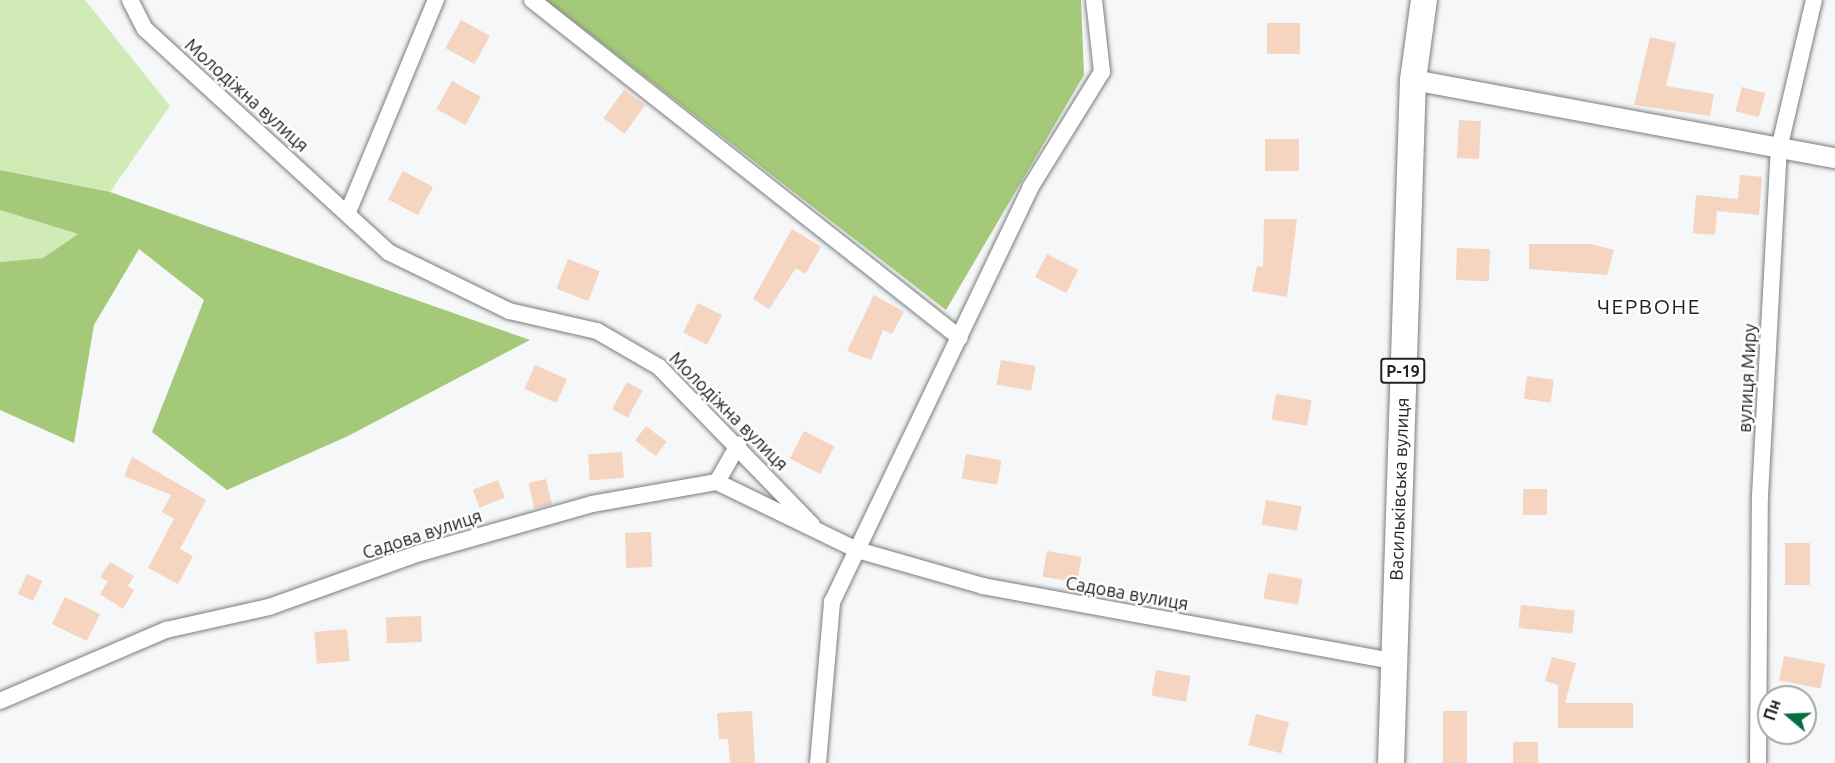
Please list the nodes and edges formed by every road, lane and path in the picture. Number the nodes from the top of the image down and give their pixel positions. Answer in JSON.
{"nodes":[{"id":1,"x":130,"y":0,"type":"edge"},
{"id":2,"x":436,"y":0,"type":"edge"},
{"id":3,"x":532,"y":0,"type":"edge"},
{"id":4,"x":1094,"y":0,"type":"edge"},
{"id":5,"x":1424,"y":0,"type":"edge"},
{"id":6,"x":1814,"y":0,"type":"edge"},
{"id":7,"x":1413,"y":80,"type":"junction"},
{"id":8,"x":1779,"y":148,"type":"junction"},
{"id":9,"x":1835,"y":158,"type":"edge"},
{"id":10,"x":348,"y":212,"type":"junction"},
{"id":11,"x":960,"y":338,"type":"junction"},
{"id":12,"x":738,"y":445,"type":"junction"},
{"id":13,"x":717,"y":482,"type":"junction"},
{"id":14,"x":816,"y":530,"type":"junction"},
{"id":15,"x":856,"y":550,"type":"junction"},
{"id":16,"x":1393,"y":661,"type":"junction"},
{"id":17,"x":0,"y":700,"type":"edge"},
{"id":18,"x":818,"y":763,"type":"edge"},
{"id":19,"x":1391,"y":763,"type":"edge"},
{"id":20,"x":1758,"y":763,"type":"edge"}],
"edges":[{"from":1,"to":10,"type":"street","name":"Молодіжна вулиця"},
{"from":2,"to":10,"type":"street"},
{"from":3,"to":11,"type":"street"},
{"from":4,"to":11,"type":"street"},
{"from":5,"to":7,"type":"main road","name":"Васильківська вулиця","number":"Р-19"},
{"from":6,"to":8,"type":"street","name":"вулиця Миру"},
{"from":7,"to":8,"type":"street"},
{"from":7,"to":16,"type":"main road","name":"Васильківська вулиця","number":"Р-19"},
{"from":8,"to":9,"type":"street"},
{"from":8,"to":20,"type":"street","name":"вулиця Миру"},
{"from":10,"to":12,"type":"street","name":"Молодіжна вулиця"},
{"from":11,"to":15,"type":"street"},
{"from":12,"to":13,"type":"street"},
{"from":12,"to":14,"type":"street","name":"Молодіжна вулиця"},
{"from":13,"to":14,"type":"street","name":"Садова вулиця"},
{"from":13,"to":17,"type":"street","name":"Садова вулиця"},
{"from":14,"to":15,"type":"street","name":"Садова вулиця"},
{"from":15,"to":16,"type":"street","name":"Садова вулиця"},
{"from":15,"to":18,"type":"street"},
{"from":16,"to":19,"type":"main road","name":"Васильківська вулиця","number":"Р-19"}]}
